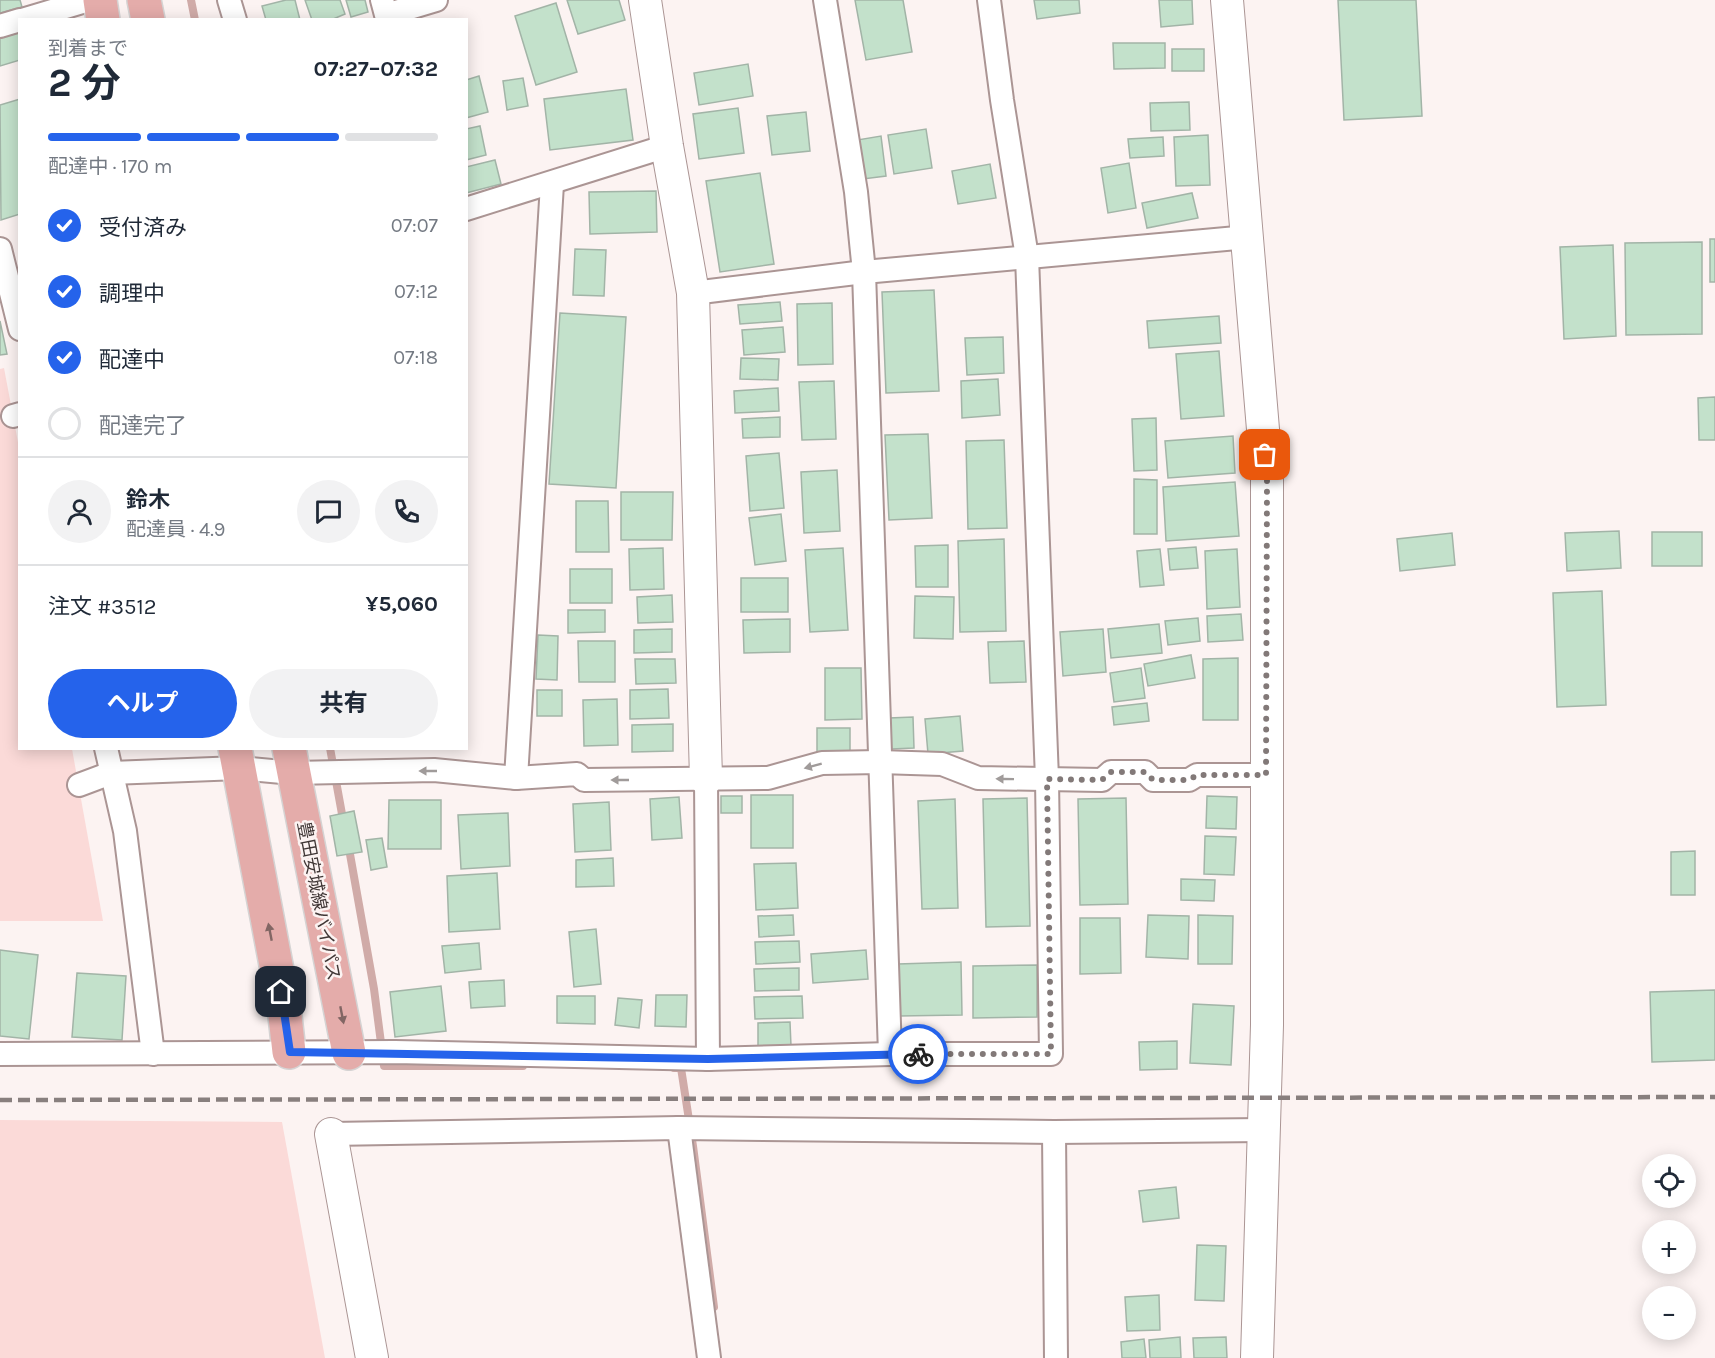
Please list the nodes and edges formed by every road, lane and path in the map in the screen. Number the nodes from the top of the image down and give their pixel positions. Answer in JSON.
{"nodes":[{"id":1,"x":89,"y":0,"type":"edge"},
{"id":2,"x":100,"y":0,"type":"edge"},
{"id":3,"x":144,"y":0,"type":"edge"},
{"id":4,"x":229,"y":0,"type":"edge"},
{"id":5,"x":436,"y":0,"type":"edge"},
{"id":6,"x":645,"y":0,"type":"edge"},
{"id":7,"x":825,"y":0,"type":"edge"},
{"id":8,"x":989,"y":0,"type":"edge"},
{"id":9,"x":1227,"y":0,"type":"edge"},
{"id":10,"x":385,"y":12,"type":"edge"},
{"id":11,"x":28,"y":18,"type":"edge"},
{"id":12,"x":103,"y":18,"type":"edge"},
{"id":13,"x":148,"y":18,"type":"edge"},
{"id":14,"x":234,"y":18,"type":"edge"},
{"id":15,"x":18,"y":21,"type":"edge"},
{"id":16,"x":0,"y":26,"type":"edge"},
{"id":17,"x":667,"y":146,"type":"junction"},
{"id":18,"x":552,"y":184,"type":"junction"},
{"id":19,"x":468,"y":208,"type":"edge"},
{"id":20,"x":1248,"y":237,"type":"junction"},
{"id":21,"x":0,"y":249,"type":"edge"},
{"id":22,"x":1027,"y":257,"type":"junction"},
{"id":23,"x":864,"y":272,"type":"junction"},
{"id":24,"x":693,"y":293,"type":"junction"},
{"id":25,"x":5,"y":296,"type":"edge"},
{"id":26,"x":18,"y":325,"type":"edge"},
{"id":27,"x":106,"y":750,"type":"edge"},
{"id":28,"x":237,"y":758,"type":"edge"},
{"id":29,"x":291,"y":760,"type":"edge"},
{"id":30,"x":880,"y":762,"type":"junction"},
{"id":31,"x":111,"y":773,"type":"junction"},
{"id":32,"x":1266,"y":775,"type":"junction"},
{"id":33,"x":516,"y":778,"type":"junction"},
{"id":34,"x":706,"y":779,"type":"junction"},
{"id":35,"x":1047,"y":779,"type":"junction"},
{"id":36,"x":79,"y":785,"type":"dead end"},
{"id":37,"x":290,"y":1052,"type":"junction"},
{"id":38,"x":349,"y":1053,"type":"junction"},
{"id":39,"x":0,"y":1054,"type":"edge"},
{"id":40,"x":153,"y":1054,"type":"junction"},
{"id":41,"x":890,"y":1054,"type":"junction"},
{"id":42,"x":708,"y":1059,"type":"junction"},
{"id":43,"x":679,"y":1128,"type":"junction"},
{"id":44,"x":1265,"y":1130,"type":"junction"},
{"id":45,"x":1054,"y":1132,"type":"junction"},
{"id":46,"x":331,"y":1134,"type":"joint"},
{"id":47,"x":372,"y":1358,"type":"edge"},
{"id":48,"x":709,"y":1358,"type":"edge"},
{"id":49,"x":1056,"y":1358,"type":"edge"},
{"id":50,"x":1257,"y":1358,"type":"edge"}],
"edges":[{"from":1,"to":11,"type":"street"},
{"from":2,"to":12,"type":"main road"},
{"from":3,"to":13,"type":"main road"},
{"from":4,"to":14,"type":"street"},
{"from":5,"to":10,"type":"street"},
{"from":6,"to":17,"type":"street"},
{"from":7,"to":23,"type":"street"},
{"from":8,"to":22,"type":"street"},
{"from":9,"to":20,"type":"street"},
{"from":15,"to":16,"type":"street"},
{"from":17,"to":18,"type":"street"},
{"from":17,"to":24,"type":"street"},
{"from":18,"to":19,"type":"street"},
{"from":18,"to":33,"type":"street"},
{"from":20,"to":22,"type":"street"},
{"from":20,"to":32,"type":"street"},
{"from":21,"to":25,"type":"street"},
{"from":22,"to":23,"type":"street"},
{"from":22,"to":35,"type":"street"},
{"from":23,"to":24,"type":"street"},
{"from":23,"to":30,"type":"street"},
{"from":24,"to":34,"type":"street"},
{"from":25,"to":26,"type":"street"},
{"from":27,"to":31,"type":"street"},
{"from":28,"to":29,"type":"street"},
{"from":28,"to":31,"type":"street"},
{"from":37,"to":28,"type":"main road","one_way":true},
{"from":33,"to":29,"type":"street","one_way":true},
{"from":29,"to":38,"type":"main road","name":"豊田安城線バイパス","one_way":true},
{"from":30,"to":34,"type":"street","one_way":true},
{"from":35,"to":30,"type":"street","one_way":true},
{"from":30,"to":41,"type":"street"},
{"from":31,"to":36,"type":"street"},
{"from":31,"to":40,"type":"street"},
{"from":32,"to":35,"type":"street"},
{"from":32,"to":44,"type":"street"},
{"from":34,"to":33,"type":"street","one_way":true},
{"from":34,"to":42,"type":"street"},
{"from":35,"to":41,"type":"street"},
{"from":37,"to":38,"type":"street"},
{"from":37,"to":40,"type":"street"},
{"from":38,"to":42,"type":"street"},
{"from":39,"to":40,"type":"street"},
{"from":41,"to":42,"type":"street"},
{"from":43,"to":45,"type":"street"},
{"from":43,"to":46,"type":"street"},
{"from":43,"to":48,"type":"street"},
{"from":44,"to":45,"type":"street"},
{"from":44,"to":50,"type":"street"},
{"from":45,"to":49,"type":"street"},
{"from":46,"to":47,"type":"street"}]}
